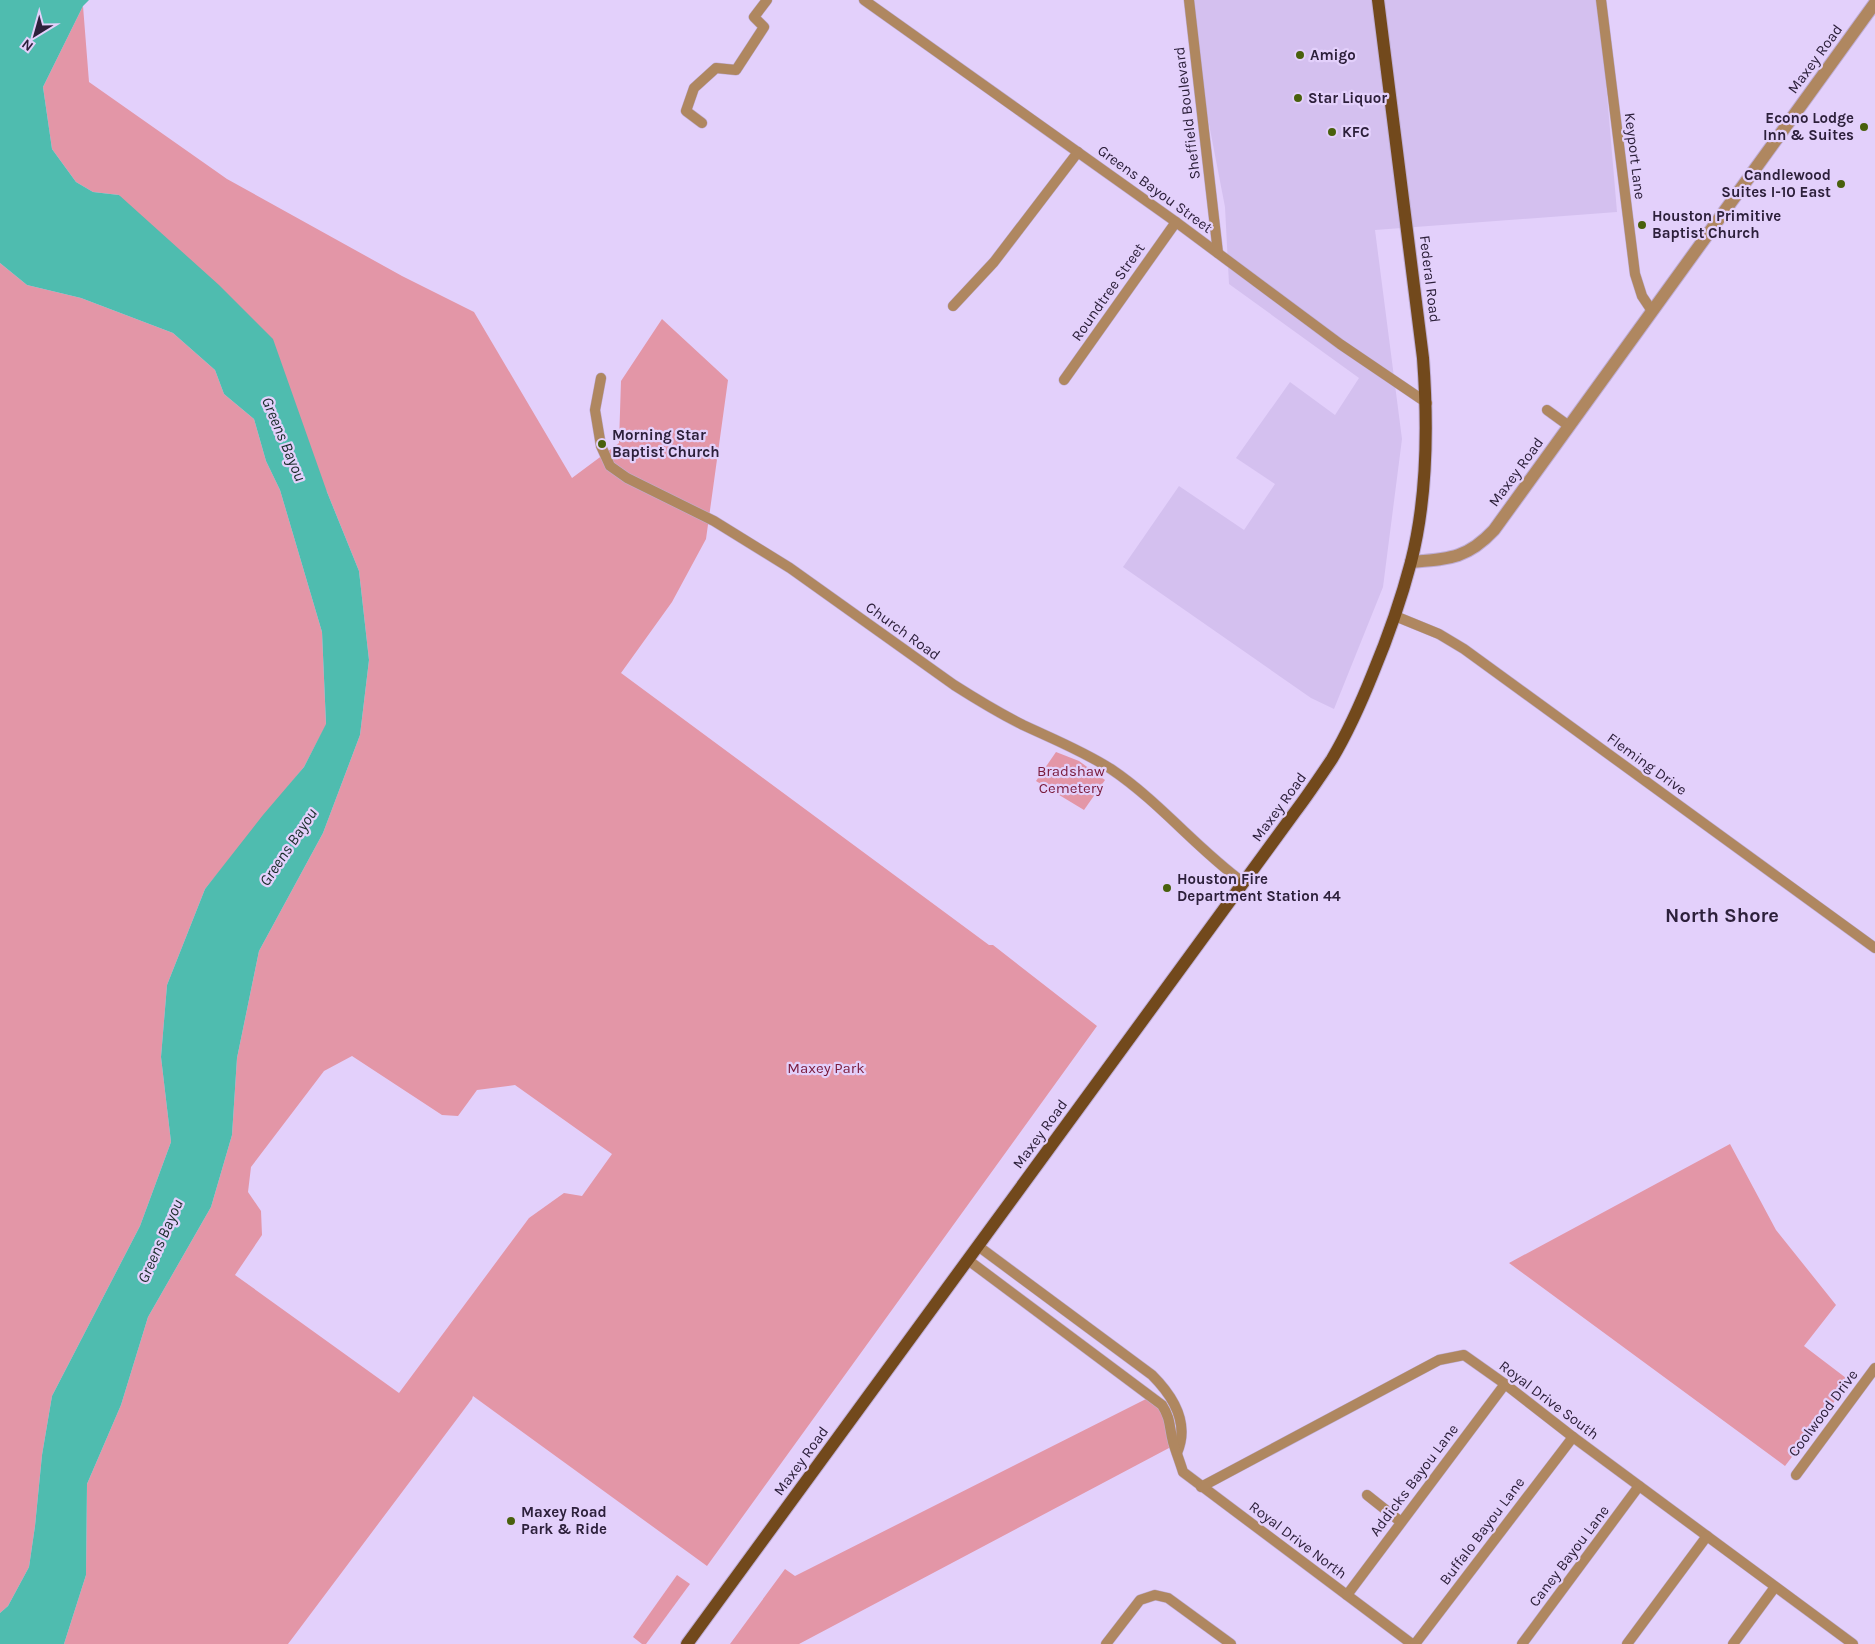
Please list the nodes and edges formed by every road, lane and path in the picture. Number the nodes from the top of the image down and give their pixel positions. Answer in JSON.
{"nodes":[{"id":1,"x":767,"y":0,"type":"edge"},
{"id":2,"x":864,"y":0,"type":"edge"},
{"id":3,"x":1189,"y":0,"type":"edge"},
{"id":4,"x":1378,"y":0,"type":"edge"},
{"id":5,"x":1601,"y":0,"type":"edge"},
{"id":6,"x":1875,"y":3,"type":"edge"},
{"id":7,"x":702,"y":123,"type":"dead end"},
{"id":8,"x":1078,"y":152,"type":"junction"},
{"id":9,"x":1176,"y":222,"type":"junction"},
{"id":10,"x":1218,"y":253,"type":"junction"},
{"id":11,"x":953,"y":306,"type":"dead end"},
{"id":12,"x":1652,"y":311,"type":"junction"},
{"id":13,"x":602,"y":378,"type":"dead end"},
{"id":14,"x":1064,"y":380,"type":"dead end"},
{"id":15,"x":1426,"y":403,"type":"junction"},
{"id":16,"x":1546,"y":410,"type":"dead end"},
{"id":17,"x":1569,"y":426,"type":"junction"},
{"id":18,"x":1411,"y":562,"type":"junction"},
{"id":19,"x":1395,"y":616,"type":"junction"},
{"id":20,"x":1244,"y":883,"type":"junction"},
{"id":21,"x":1875,"y":948,"type":"edge"},
{"id":22,"x":978,"y":1246,"type":"junction"},
{"id":23,"x":968,"y":1260,"type":"junction"},
{"id":24,"x":1070,"y":1315,"type":"junction"},
{"id":25,"x":1060,"y":1328,"type":"junction"},
{"id":26,"x":1875,"y":1368,"type":"edge"},
{"id":27,"x":1505,"y":1384,"type":"junction"},
{"id":28,"x":1573,"y":1437,"type":"junction"},
{"id":29,"x":1177,"y":1453,"type":"junction"},
{"id":30,"x":1796,"y":1475,"type":"dead end"},
{"id":31,"x":1639,"y":1486,"type":"junction"},
{"id":32,"x":1201,"y":1487,"type":"junction"},
{"id":33,"x":1368,"y":1495,"type":"dead end"},
{"id":34,"x":1401,"y":1522,"type":"junction"},
{"id":35,"x":1707,"y":1536,"type":"junction"},
{"id":36,"x":1775,"y":1587,"type":"junction"},
{"id":37,"x":1346,"y":1595,"type":"junction"},
{"id":38,"x":1840,"y":1640,"type":"edge"},
{"id":39,"x":687,"y":1644,"type":"edge"},
{"id":40,"x":1106,"y":1644,"type":"edge"},
{"id":41,"x":1230,"y":1644,"type":"edge"},
{"id":42,"x":1412,"y":1644,"type":"edge"},
{"id":43,"x":1415,"y":1644,"type":"edge"},
{"id":44,"x":1522,"y":1644,"type":"edge"},
{"id":45,"x":1627,"y":1644,"type":"edge"},
{"id":46,"x":1732,"y":1644,"type":"edge"},
{"id":47,"x":1853,"y":1644,"type":"edge"}],
"edges":[{"from":1,"to":7,"type":"street"},
{"from":2,"to":8,"type":"street","name":"Greens Bayou Street"},
{"from":3,"to":10,"type":"street","name":"Sheffield Boulevard"},
{"from":4,"to":15,"type":"main road","name":"Federal Road"},
{"from":5,"to":12,"type":"street","name":"Keyport Lane"},
{"from":6,"to":12,"type":"street","name":"Maxey Road"},
{"from":8,"to":9,"type":"street","name":"Greens Bayou Street"},
{"from":8,"to":11,"type":"street"},
{"from":9,"to":10,"type":"street","name":"Greens Bayou Street"},
{"from":9,"to":14,"type":"street","name":"Roundtree Street"},
{"from":10,"to":15,"type":"street","name":"Greens Bayou Street"},
{"from":12,"to":17,"type":"street","name":"Maxey Road"},
{"from":13,"to":20,"type":"street","name":"Church Road"},
{"from":15,"to":18,"type":"main road","name":"Federal Road"},
{"from":16,"to":17,"type":"street"},
{"from":17,"to":18,"type":"street","name":"Maxey Road"},
{"from":18,"to":19,"type":"main road","name":"Maxey Road"},
{"from":19,"to":20,"type":"main road","name":"Maxey Road"},
{"from":19,"to":21,"type":"street","name":"Fleming Drive"},
{"from":20,"to":22,"type":"main road","name":"Maxey Road"},
{"from":22,"to":23,"type":"main road","name":"Maxey Road"},
{"from":22,"to":24,"type":"street"},
{"from":23,"to":25,"type":"street","name":"Royal Drive North"},
{"from":23,"to":39,"type":"main road","name":"Maxey Road"},
{"from":24,"to":25,"type":"street"},
{"from":24,"to":29,"type":"street"},
{"from":25,"to":29,"type":"street","name":"Royal Drive North"},
{"from":26,"to":30,"type":"street","name":"Coolwood Drive"},
{"from":27,"to":28,"type":"street","name":"Royal Drive South"},
{"from":27,"to":32,"type":"street","name":"Royal Drive South"},
{"from":27,"to":34,"type":"street","name":"Addicks Bayou Lane"},
{"from":28,"to":31,"type":"street","name":"Royal Drive South"},
{"from":28,"to":43,"type":"street","name":"Buffalo Bayou Lane"},
{"from":29,"to":32,"type":"street","name":"Royal Drive North"},
{"from":31,"to":35,"type":"street","name":"Royal Drive South"},
{"from":31,"to":44,"type":"street","name":"Caney Bayou Lane"},
{"from":32,"to":37,"type":"street","name":"Royal Drive North"},
{"from":33,"to":34,"type":"street"},
{"from":34,"to":37,"type":"street","name":"Addicks Bayou Lane"},
{"from":35,"to":36,"type":"street","name":"Royal Drive South"},
{"from":35,"to":45,"type":"street"},
{"from":36,"to":38,"type":"street","name":"Royal Drive South"},
{"from":36,"to":46,"type":"street"},
{"from":37,"to":42,"type":"street","name":"Royal Drive North"},
{"from":38,"to":47,"type":"street","name":"Royal Drive South"},
{"from":40,"to":41,"type":"street"}]}
